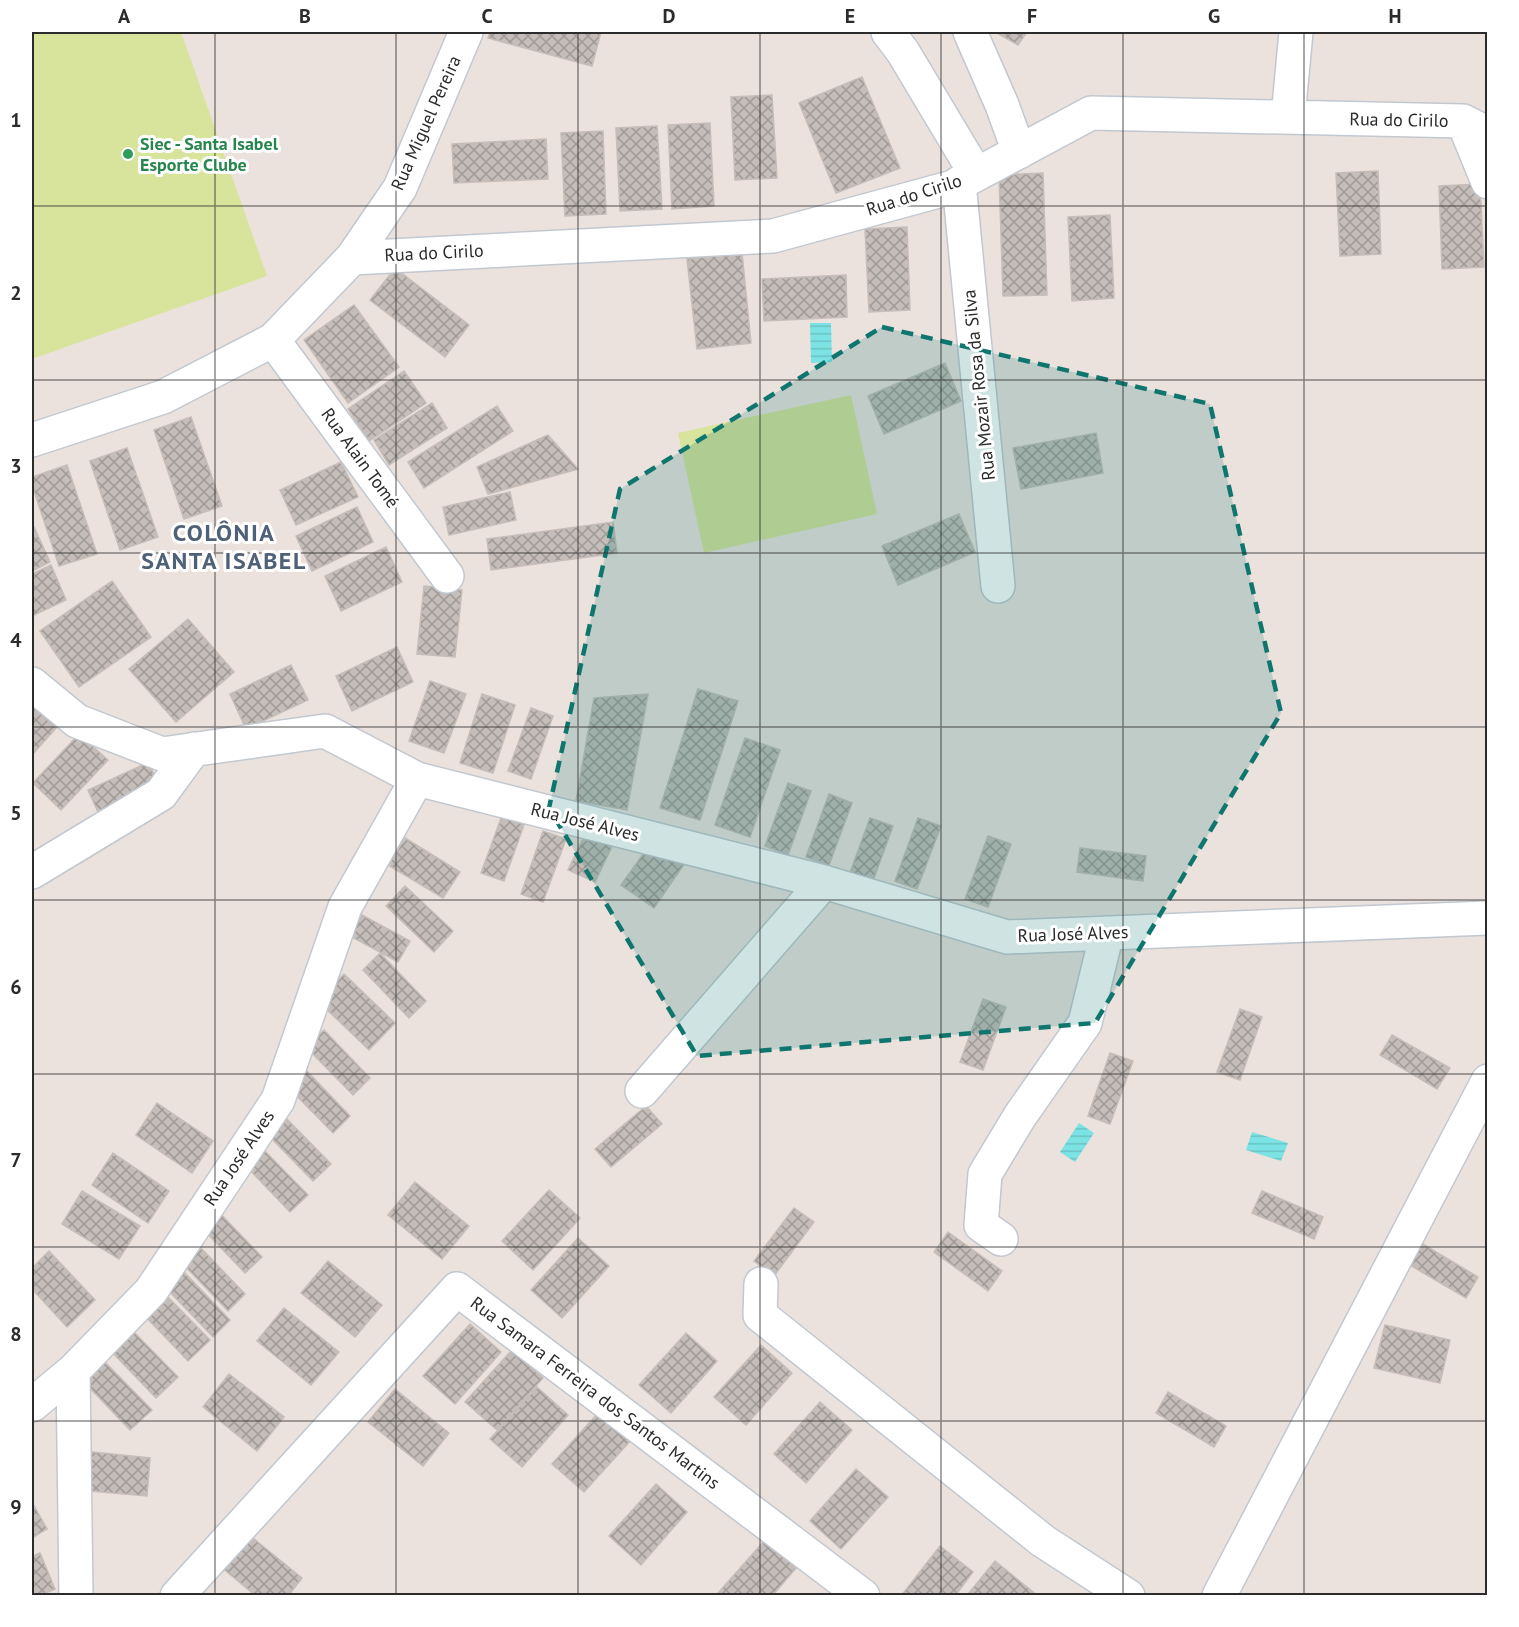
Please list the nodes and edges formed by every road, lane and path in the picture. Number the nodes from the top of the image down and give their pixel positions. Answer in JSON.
{"nodes":[{"id":1,"x":466,"y":32,"type":"edge"},
{"id":2,"x":888,"y":32,"type":"edge"},
{"id":3,"x":970,"y":32,"type":"edge"},
{"id":4,"x":1296,"y":32,"type":"edge"},
{"id":5,"x":1288,"y":117,"type":"junction"},
{"id":6,"x":1475,"y":128,"type":"edge"},
{"id":7,"x":1019,"y":152,"type":"junction"},
{"id":8,"x":967,"y":179,"type":"junction"},
{"id":9,"x":1488,"y":182,"type":"edge"},
{"id":10,"x":352,"y":258,"type":"junction"},
{"id":11,"x":273,"y":340,"type":"junction"},
{"id":12,"x":32,"y":440,"type":"edge"},
{"id":13,"x":447,"y":576,"type":"dead end"},
{"id":14,"x":999,"y":586,"type":"dead end"},
{"id":15,"x":32,"y":684,"type":"edge"},
{"id":16,"x":194,"y":750,"type":"junction"},
{"id":17,"x":417,"y":779,"type":"junction"},
{"id":18,"x":32,"y":872,"type":"edge"},
{"id":19,"x":824,"y":882,"type":"junction"},
{"id":20,"x":1488,"y":918,"type":"edge"},
{"id":21,"x":1107,"y":933,"type":"junction"},
{"id":22,"x":1488,"y":1081,"type":"edge"},
{"id":23,"x":642,"y":1091,"type":"dead end"},
{"id":24,"x":1001,"y":1239,"type":"dead end"},
{"id":25,"x":761,"y":1284,"type":"dead end"},
{"id":26,"x":73,"y":1371,"type":"junction"},
{"id":27,"x":32,"y":1405,"type":"edge"},
{"id":28,"x":76,"y":1596,"type":"edge"},
{"id":29,"x":177,"y":1596,"type":"edge"},
{"id":30,"x":863,"y":1596,"type":"edge"},
{"id":31,"x":1128,"y":1596,"type":"edge"},
{"id":32,"x":1219,"y":1596,"type":"edge"}],
"edges":[{"from":1,"to":10,"type":"street","name":"Rua Miguel Pereira"},
{"from":2,"to":8,"type":"street"},
{"from":3,"to":7,"type":"street"},
{"from":4,"to":5,"type":"street"},
{"from":5,"to":6,"type":"street","name":"Rua do Cirilo"},
{"from":5,"to":7,"type":"street","name":"Rua do Cirilo"},
{"from":6,"to":9,"type":"street"},
{"from":7,"to":8,"type":"street","name":"Rua do Cirilo"},
{"from":8,"to":10,"type":"street","name":"Rua do Cirilo"},
{"from":8,"to":14,"type":"street","name":"Rua Mozair Rosa da Silva"},
{"from":10,"to":11,"type":"street","name":"Rua Miguel Pereira"},
{"from":11,"to":12,"type":"street","name":"Rua Miguel Pereira"},
{"from":11,"to":13,"type":"street","name":"Rua Alain Tomé"},
{"from":15,"to":16,"type":"street"},
{"from":16,"to":17,"type":"street"},
{"from":16,"to":18,"type":"street"},
{"from":17,"to":19,"type":"street","name":"Rua José Alves"},
{"from":17,"to":26,"type":"street","name":"Rua José Alves"},
{"from":19,"to":21,"type":"street","name":"Rua José Alves"},
{"from":19,"to":23,"type":"street"},
{"from":20,"to":21,"type":"street","name":"Rua José Alves"},
{"from":21,"to":24,"type":"street"},
{"from":22,"to":32,"type":"street"},
{"from":25,"to":31,"type":"street"},
{"from":26,"to":27,"type":"street","name":"Rua José Alves"},
{"from":26,"to":28,"type":"street"},
{"from":29,"to":30,"type":"street","name":"Rua Samara Ferreira dos Santos Martins"}]}
